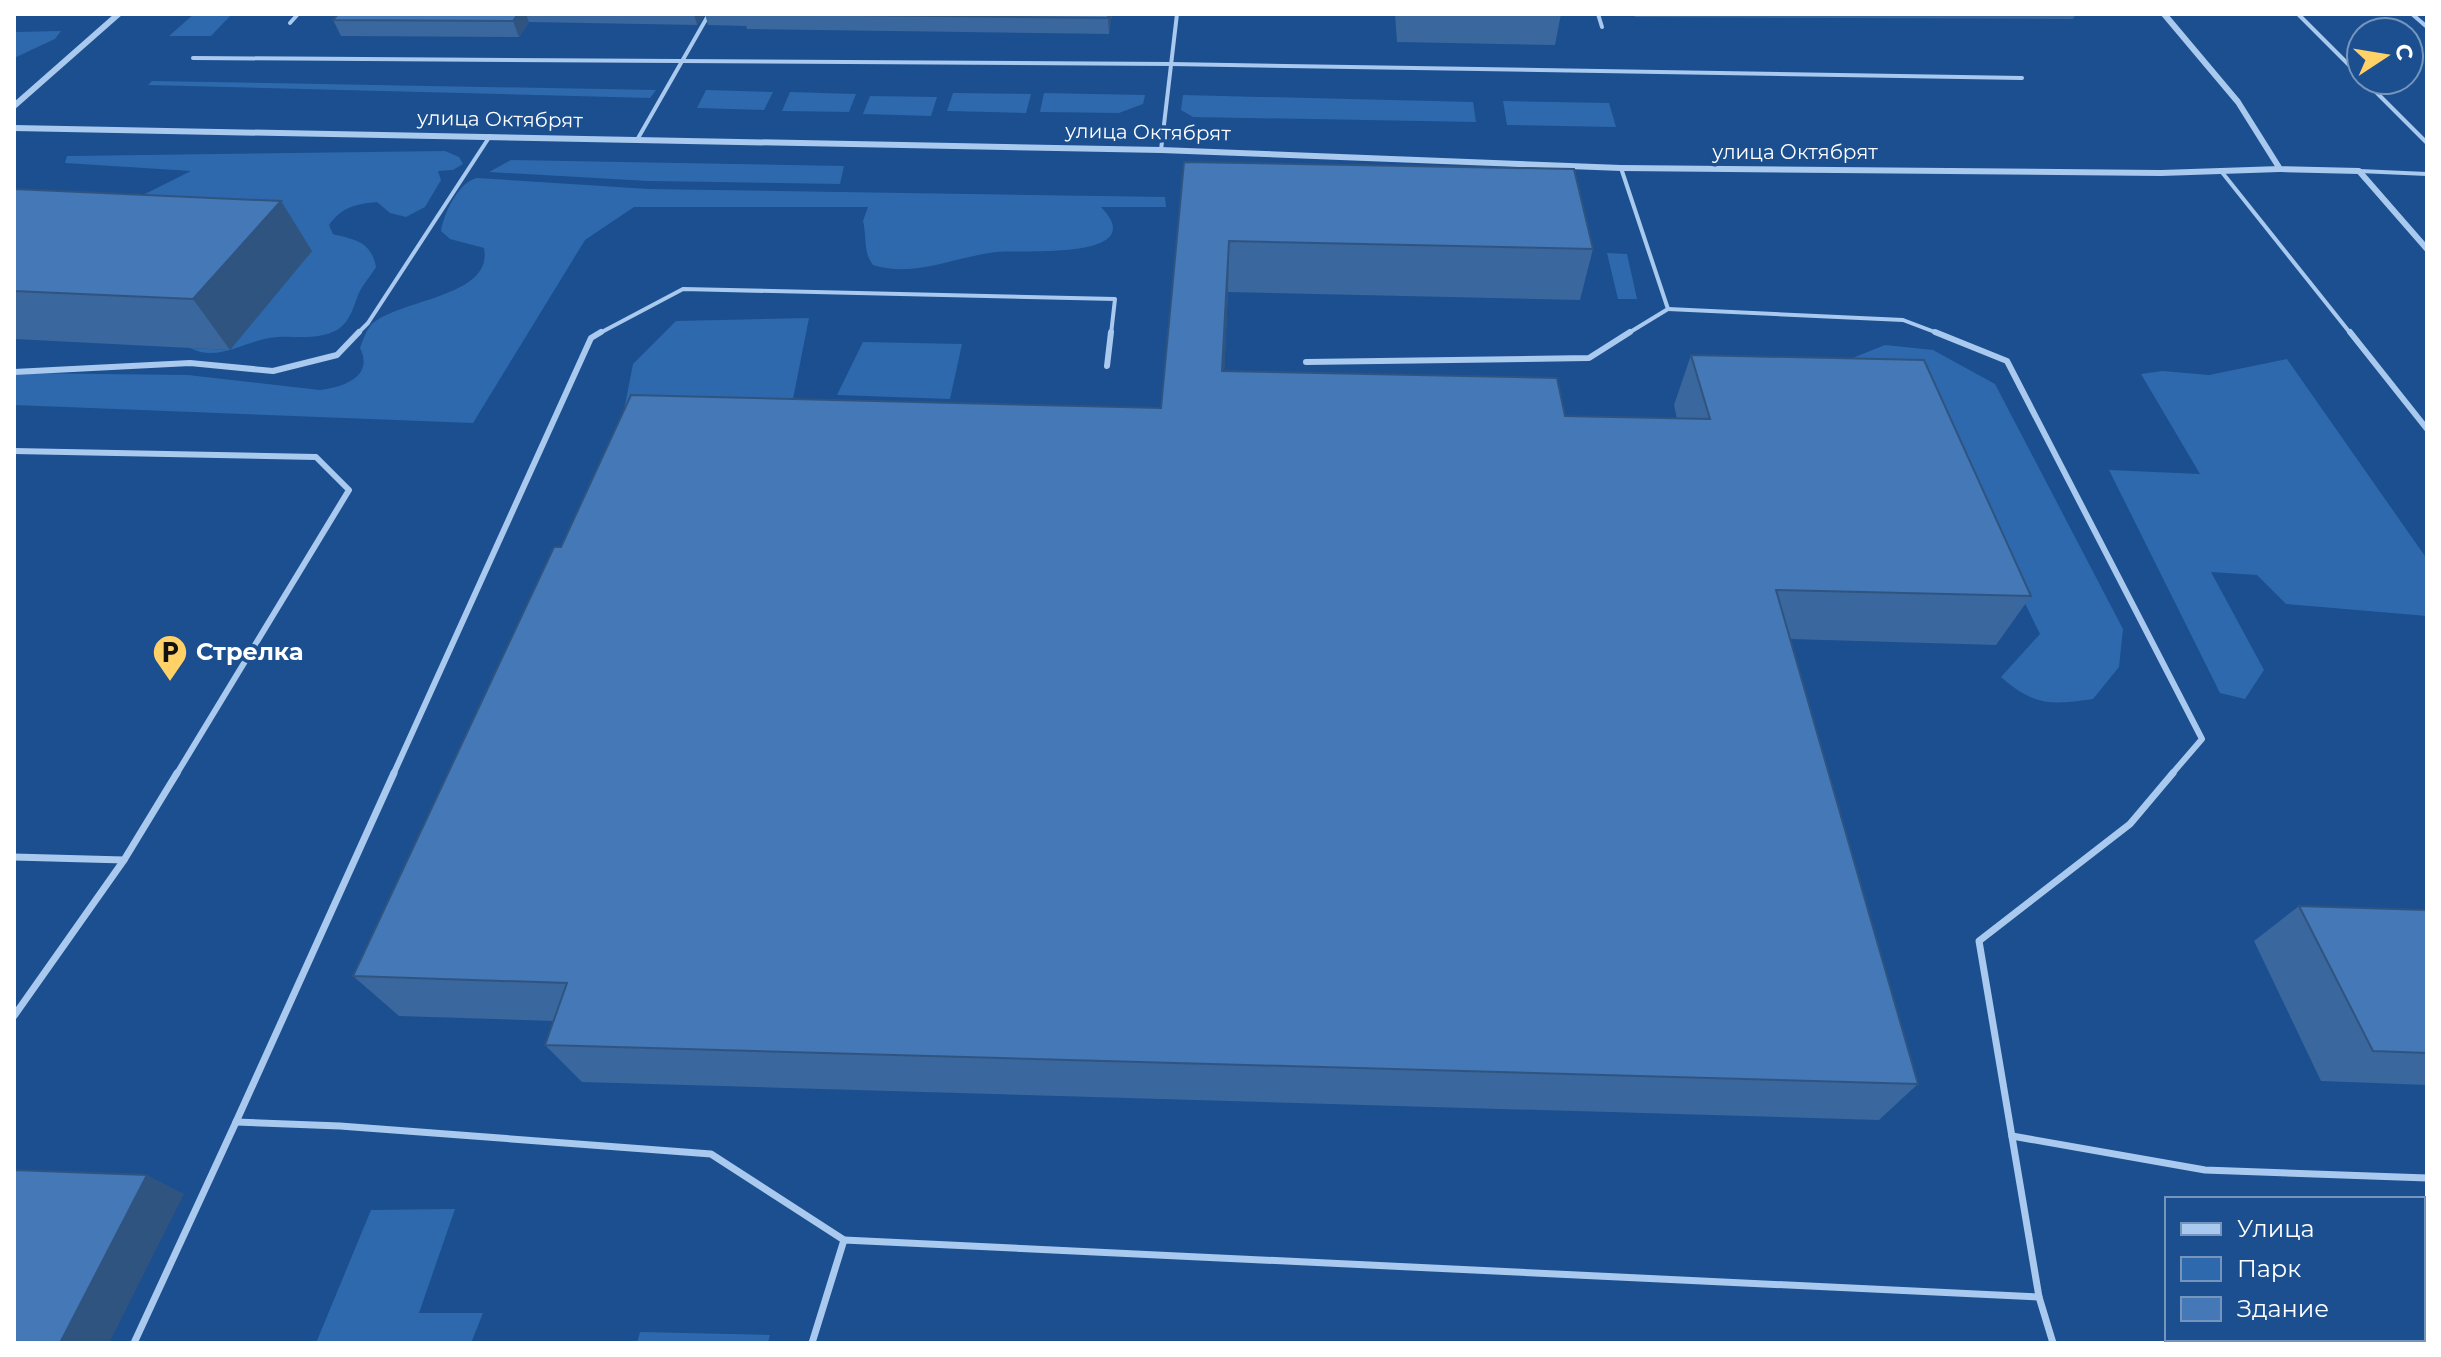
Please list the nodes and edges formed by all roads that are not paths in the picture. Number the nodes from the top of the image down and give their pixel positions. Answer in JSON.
{"nodes":[{"id":1,"x":119,"y":14,"type":"edge"},
{"id":2,"x":298,"y":14,"type":"edge"},
{"id":3,"x":709,"y":14,"type":"edge"},
{"id":4,"x":1177,"y":14,"type":"edge"},
{"id":5,"x":1598,"y":14,"type":"edge"},
{"id":6,"x":2164,"y":14,"type":"edge"},
{"id":7,"x":2298,"y":14,"type":"edge"},
{"id":8,"x":2412,"y":14,"type":"edge"},
{"id":9,"x":290,"y":23,"type":"dead end"},
{"id":10,"x":1602,"y":27,"type":"dead end"},
{"id":11,"x":2427,"y":27,"type":"edge"},
{"id":12,"x":193,"y":58,"type":"dead end"},
{"id":13,"x":2345,"y":60,"type":"edge"},
{"id":14,"x":682,"y":63,"type":"junction"},
{"id":15,"x":1171,"y":64,"type":"junction"},
{"id":16,"x":2022,"y":78,"type":"dead end"},
{"id":17,"x":2381,"y":96,"type":"edge"},
{"id":18,"x":14,"y":107,"type":"edge"},
{"id":19,"x":14,"y":128,"type":"edge"},
{"id":20,"x":490,"y":136,"type":"junction"},
{"id":21,"x":637,"y":140,"type":"junction"},
{"id":22,"x":2427,"y":143,"type":"edge"},
{"id":23,"x":1161,"y":150,"type":"junction"},
{"id":24,"x":1621,"y":168,"type":"junction"},
{"id":25,"x":2280,"y":169,"type":"junction"},
{"id":26,"x":2221,"y":171,"type":"junction"},
{"id":27,"x":2359,"y":171,"type":"junction"},
{"id":28,"x":2427,"y":174,"type":"edge"},
{"id":29,"x":2427,"y":249,"type":"edge"},
{"id":30,"x":1668,"y":309,"type":"junction"},
{"id":31,"x":1306,"y":362,"type":"dead end"},
{"id":32,"x":1107,"y":366,"type":"dead end"},
{"id":33,"x":14,"y":372,"type":"edge"},
{"id":34,"x":2427,"y":429,"type":"edge"},
{"id":35,"x":14,"y":451,"type":"edge"},
{"id":36,"x":14,"y":857,"type":"edge"},
{"id":37,"x":124,"y":860,"type":"junction"},
{"id":38,"x":14,"y":1016,"type":"edge"},
{"id":39,"x":236,"y":1122,"type":"junction"},
{"id":40,"x":2012,"y":1136,"type":"junction"},
{"id":41,"x":2427,"y":1178,"type":"edge"},
{"id":42,"x":844,"y":1240,"type":"junction"},
{"id":43,"x":2039,"y":1297,"type":"junction"},
{"id":44,"x":134,"y":1343,"type":"edge"},
{"id":45,"x":812,"y":1343,"type":"edge"},
{"id":46,"x":2053,"y":1343,"type":"edge"}],
"edges":[{"from":1,"to":18,"type":"street"},
{"from":2,"to":9,"type":"lane"},
{"from":3,"to":14,"type":"lane"},
{"from":4,"to":15,"type":"lane"},
{"from":5,"to":10,"type":"lane"},
{"from":6,"to":25,"type":"street"},
{"from":7,"to":13,"type":"lane"},
{"from":8,"to":11,"type":"lane"},
{"from":12,"to":14,"type":"lane"},
{"from":14,"to":15,"type":"lane"},
{"from":14,"to":21,"type":"lane"},
{"from":15,"to":16,"type":"lane"},
{"from":15,"to":23,"type":"lane"},
{"from":17,"to":22,"type":"lane"},
{"from":19,"to":20,"type":"street","name":"улица Октябрят"},
{"from":20,"to":21,"type":"street","name":"улица Октябрят"},
{"from":20,"to":33,"type":"lane"},
{"from":21,"to":23,"type":"street","name":"улица Октябрят"},
{"from":23,"to":24,"type":"street","name":"улица Октябрят"},
{"from":24,"to":26,"type":"street","name":"улица Октябрят"},
{"from":24,"to":30,"type":"lane"},
{"from":25,"to":26,"type":"street","name":"улица Октябрят"},
{"from":25,"to":27,"type":"street"},
{"from":26,"to":34,"type":"lane"},
{"from":27,"to":28,"type":"lane"},
{"from":27,"to":29,"type":"street"},
{"from":30,"to":31,"type":"lane"},
{"from":30,"to":40,"type":"lane"},
{"from":32,"to":39,"type":"lane"},
{"from":35,"to":37,"type":"lane"},
{"from":36,"to":37,"type":"lane"},
{"from":37,"to":38,"type":"lane"},
{"from":39,"to":42,"type":"lane"},
{"from":39,"to":44,"type":"lane"},
{"from":40,"to":41,"type":"lane"},
{"from":40,"to":43,"type":"lane"},
{"from":42,"to":43,"type":"lane"},
{"from":42,"to":45,"type":"lane"},
{"from":43,"to":46,"type":"lane"}]}
